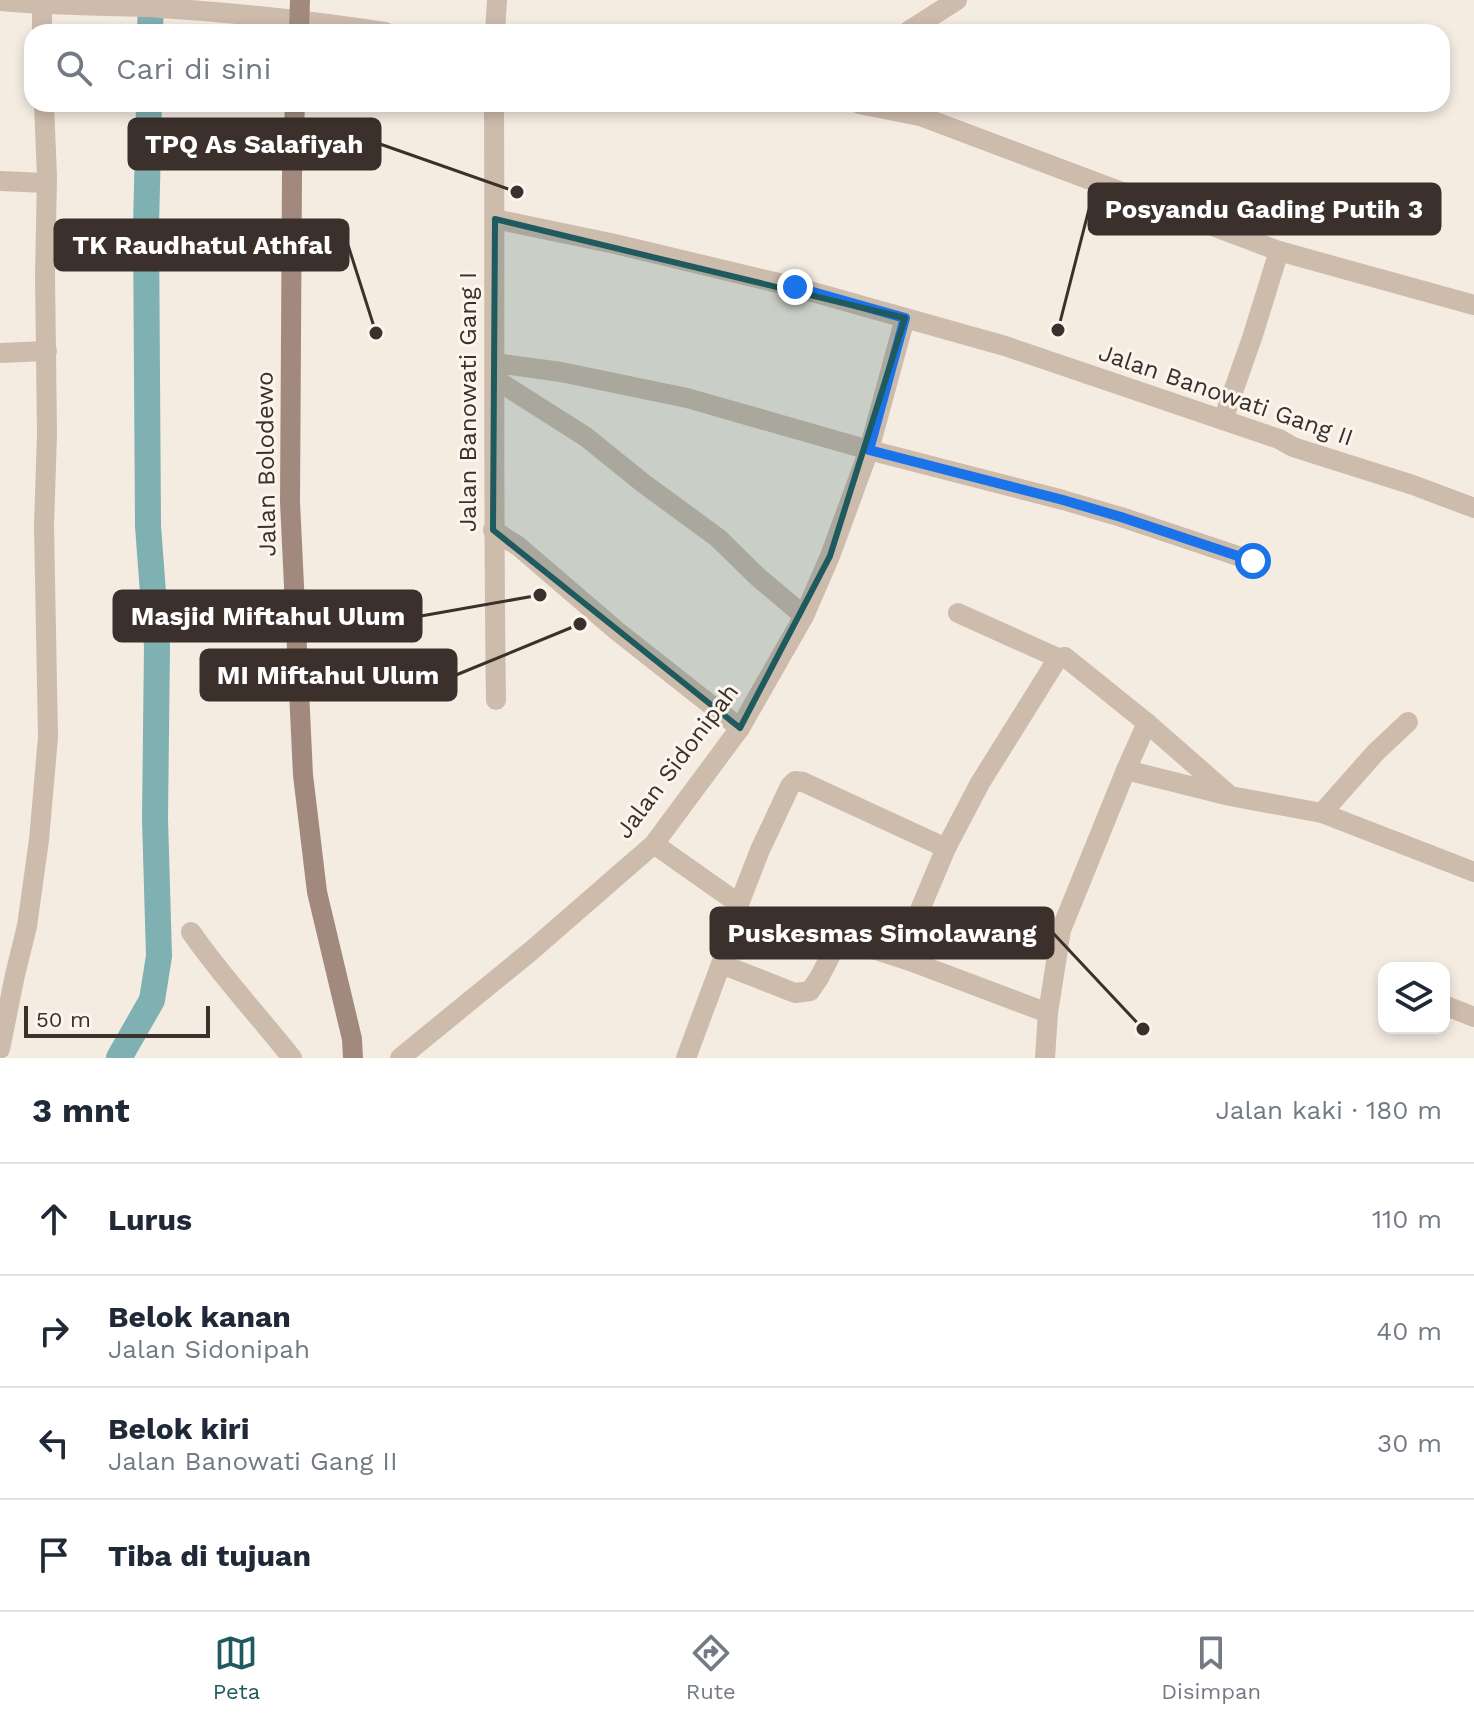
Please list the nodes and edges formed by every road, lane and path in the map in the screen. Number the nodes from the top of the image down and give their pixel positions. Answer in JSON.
{"nodes":[{"id":1,"x":497,"y":0,"type":"edge"},
{"id":2,"x":957,"y":0,"type":"edge"},
{"id":3,"x":0,"y":1,"type":"edge"},
{"id":4,"x":42,"y":3,"type":"edge"},
{"id":5,"x":926,"y":9,"type":"edge"},
{"id":6,"x":299,"y":17,"type":"edge"},
{"id":7,"x":42,"y":24,"type":"edge"},
{"id":8,"x":339,"y":24,"type":"edge"},
{"id":9,"x":496,"y":24,"type":"edge"},
{"id":10,"x":44,"y":112,"type":"edge"},
{"id":11,"x":295,"y":112,"type":"edge"},
{"id":12,"x":494,"y":112,"type":"edge"},
{"id":13,"x":900,"y":112,"type":"edge"},
{"id":14,"x":0,"y":181,"type":"edge"},
{"id":15,"x":46,"y":183,"type":"junction"},
{"id":16,"x":495,"y":219,"type":"junction"},
{"id":17,"x":1279,"y":251,"type":"junction"},
{"id":18,"x":1474,"y":305,"type":"edge"},
{"id":19,"x":905,"y":318,"type":"junction"},
{"id":20,"x":47,"y":351,"type":"junction"},
{"id":21,"x":0,"y":353,"type":"edge"},
{"id":22,"x":495,"y":371,"type":"junction"},
{"id":23,"x":1223,"y":420,"type":"junction"},
{"id":24,"x":869,"y":450,"type":"junction"},
{"id":25,"x":1474,"y":508,"type":"edge"},
{"id":26,"x":493,"y":530,"type":"junction"},
{"id":27,"x":1253,"y":561,"type":"dead end"},
{"id":28,"x":958,"y":613,"type":"dead end"},
{"id":29,"x":804,"y":616,"type":"junction"},
{"id":30,"x":1058,"y":658,"type":"junction"},
{"id":31,"x":496,"y":700,"type":"dead end"},
{"id":32,"x":1408,"y":722,"type":"dead end"},
{"id":33,"x":1147,"y":723,"type":"junction"},
{"id":34,"x":740,"y":728,"type":"junction"},
{"id":35,"x":1126,"y":770,"type":"junction"},
{"id":36,"x":1230,"y":796,"type":"junction"},
{"id":37,"x":1322,"y":813,"type":"junction"},
{"id":38,"x":654,"y":844,"type":"junction"},
{"id":39,"x":946,"y":848,"type":"junction"},
{"id":40,"x":1474,"y":872,"type":"edge"},
{"id":41,"x":739,"y":904,"type":"junction"},
{"id":42,"x":191,"y":932,"type":"dead end"},
{"id":43,"x":910,"y":961,"type":"junction"},
{"id":44,"x":721,"y":964,"type":"junction"},
{"id":45,"x":1450,"y":1007,"type":"edge"},
{"id":46,"x":1048,"y":1013,"type":"junction"},
{"id":47,"x":1474,"y":1017,"type":"edge"},
{"id":48,"x":0,"y":1049,"type":"edge"},
{"id":49,"x":292,"y":1058,"type":"edge"},
{"id":50,"x":353,"y":1058,"type":"edge"},
{"id":51,"x":400,"y":1058,"type":"edge"},
{"id":52,"x":686,"y":1058,"type":"edge"},
{"id":53,"x":1045,"y":1058,"type":"edge"}],
"edges":[{"from":1,"to":9,"type":"street"},
{"from":2,"to":5,"type":"street"},
{"from":3,"to":4,"type":"street"},
{"from":4,"to":6,"type":"street"},
{"from":4,"to":7,"type":"street"},
{"from":6,"to":8,"type":"street"},
{"from":10,"to":15,"type":"street"},
{"from":11,"to":50,"type":"street","name":"Jalan Bolodewo"},
{"from":12,"to":16,"type":"street","name":"Jalan Banowati Gang I"},
{"from":13,"to":17,"type":"street"},
{"from":14,"to":15,"type":"street"},
{"from":15,"to":20,"type":"street"},
{"from":16,"to":19,"type":"street","name":"Jalan Banowati Gang II"},
{"from":16,"to":22,"type":"street","name":"Jalan Banowati Gang I"},
{"from":17,"to":18,"type":"street"},
{"from":17,"to":23,"type":"street"},
{"from":19,"to":23,"type":"street","name":"Jalan Banowati Gang II"},
{"from":19,"to":24,"type":"street","name":"Jalan Sidonipah"},
{"from":20,"to":21,"type":"street"},
{"from":20,"to":48,"type":"street"},
{"from":22,"to":24,"type":"street"},
{"from":22,"to":26,"type":"street","name":"Jalan Banowati Gang I"},
{"from":22,"to":29,"type":"street"},
{"from":23,"to":25,"type":"street","name":"Jalan Banowati Gang II"},
{"from":24,"to":27,"type":"street"},
{"from":24,"to":29,"type":"street","name":"Jalan Sidonipah"},
{"from":26,"to":31,"type":"street","name":"Jalan Banowati Gang I"},
{"from":26,"to":34,"type":"street"},
{"from":28,"to":30,"type":"street"},
{"from":29,"to":34,"type":"street","name":"Jalan Sidonipah"},
{"from":30,"to":33,"type":"street"},
{"from":30,"to":39,"type":"street"},
{"from":32,"to":37,"type":"street"},
{"from":33,"to":35,"type":"street"},
{"from":33,"to":36,"type":"street"},
{"from":34,"to":38,"type":"street","name":"Jalan Sidonipah"},
{"from":35,"to":36,"type":"street"},
{"from":35,"to":46,"type":"street"},
{"from":36,"to":37,"type":"street"},
{"from":37,"to":40,"type":"street"},
{"from":38,"to":41,"type":"street"},
{"from":38,"to":51,"type":"street","name":"Jalan Sidonipah"},
{"from":39,"to":41,"type":"street"},
{"from":39,"to":43,"type":"street"},
{"from":41,"to":44,"type":"street"},
{"from":42,"to":49,"type":"street"},
{"from":43,"to":44,"type":"street"},
{"from":43,"to":46,"type":"street"},
{"from":44,"to":52,"type":"street"},
{"from":45,"to":47,"type":"street"},
{"from":46,"to":53,"type":"street"}]}
